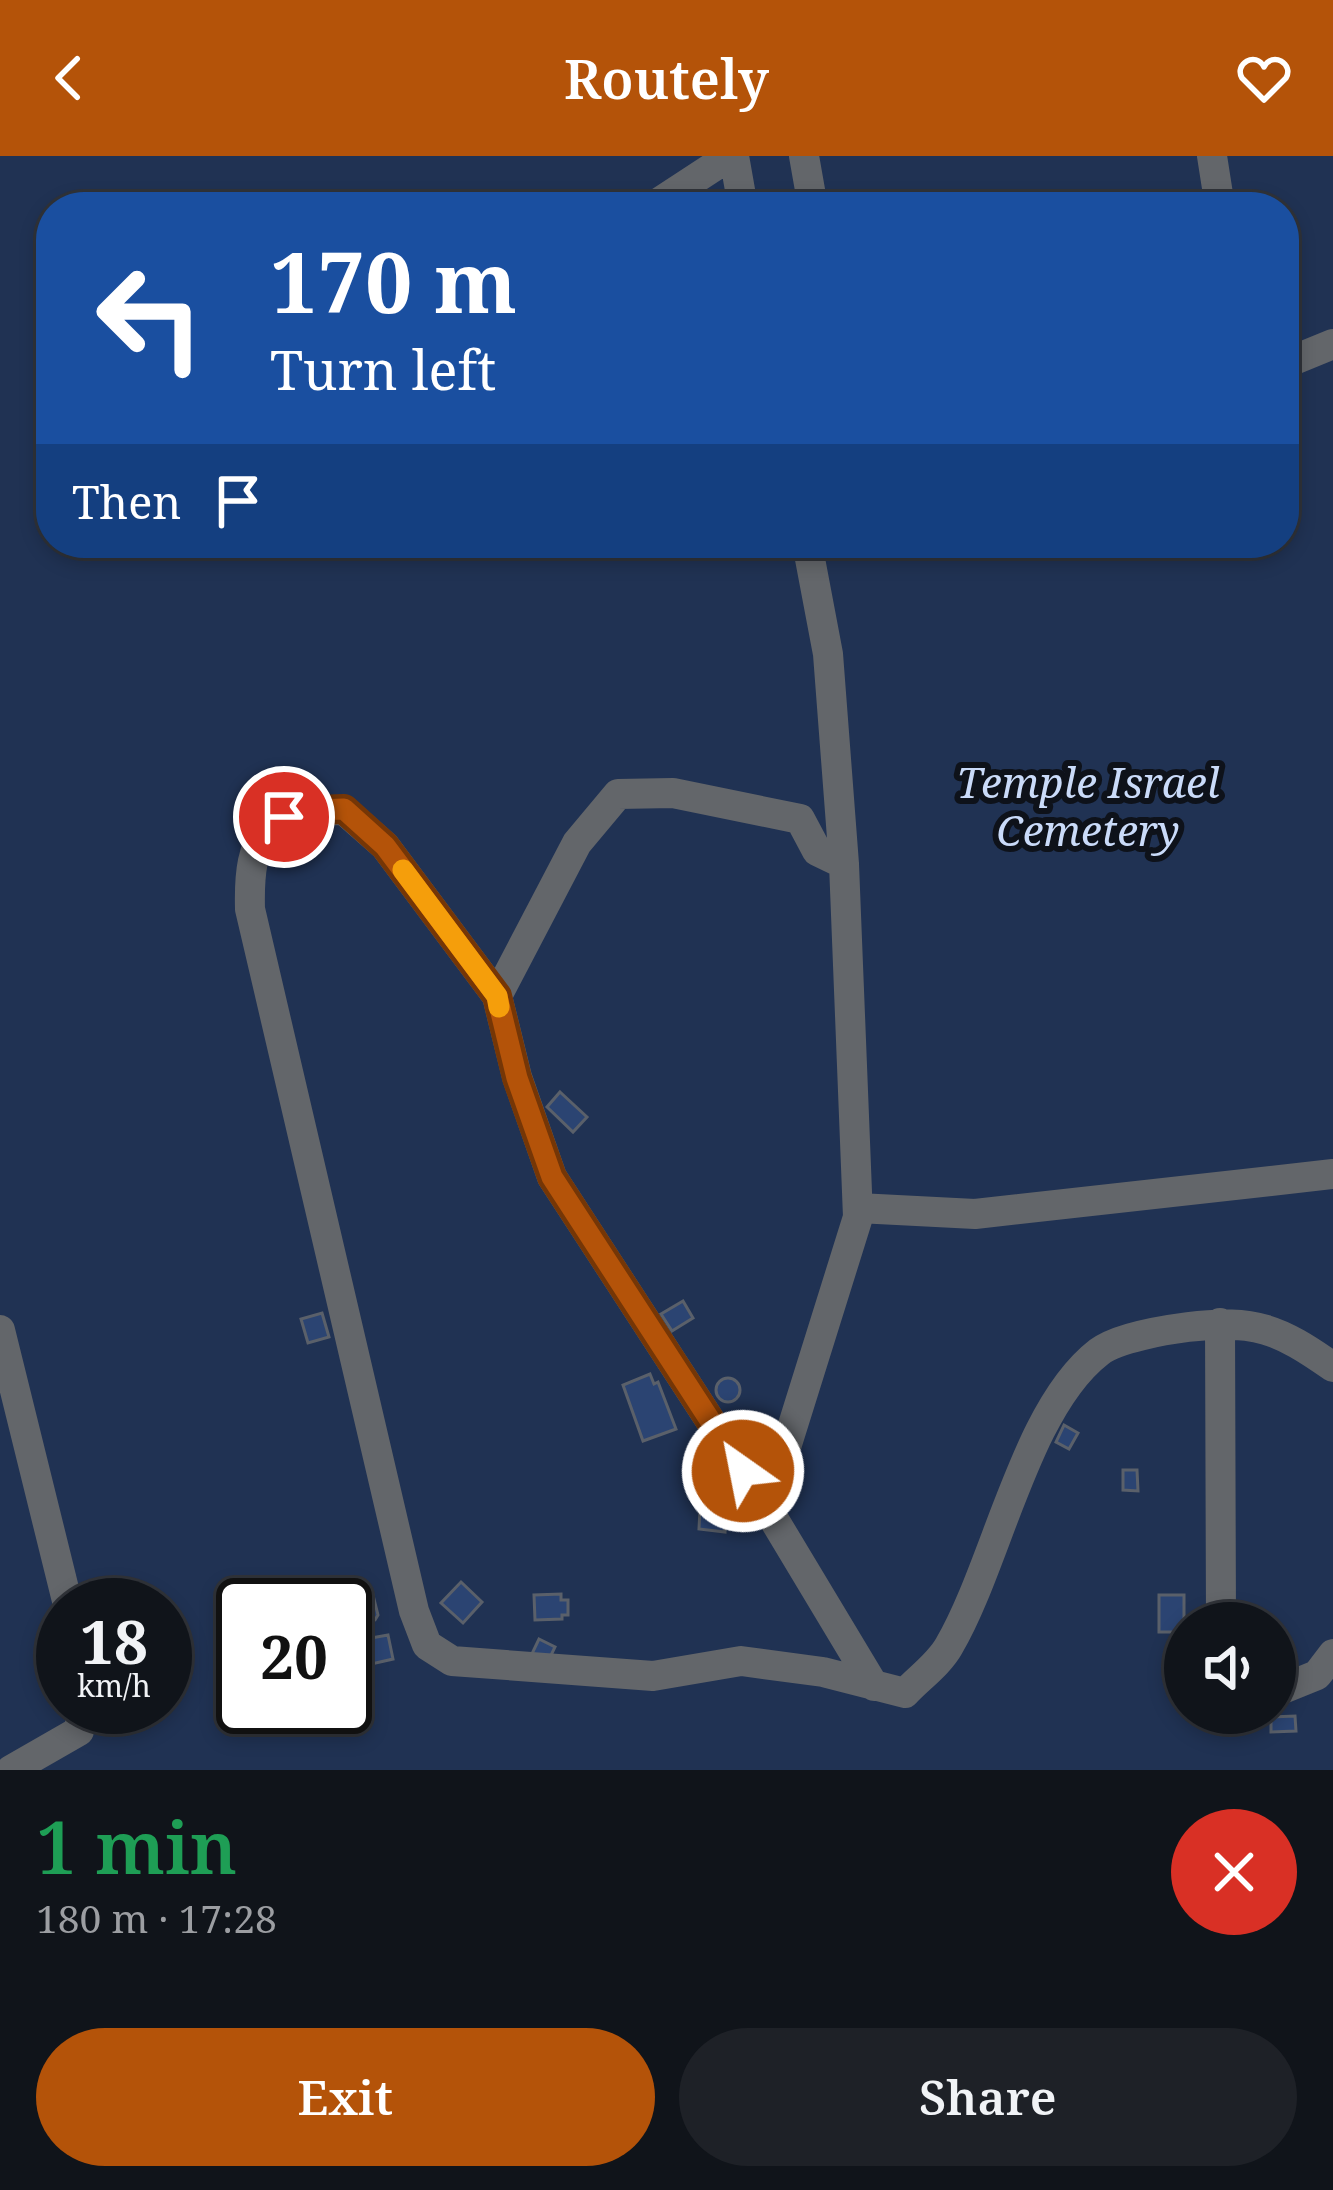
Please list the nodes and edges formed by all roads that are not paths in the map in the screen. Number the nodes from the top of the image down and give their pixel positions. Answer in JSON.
{"nodes":[{"id":1,"x":732,"y":156,"type":"edge"},
{"id":2,"x":804,"y":156,"type":"edge"},
{"id":3,"x":1212,"y":156,"type":"edge"},
{"id":4,"x":676,"y":192,"type":"edge"},
{"id":5,"x":740,"y":192,"type":"edge"},
{"id":6,"x":810,"y":192,"type":"edge"},
{"id":7,"x":1218,"y":192,"type":"edge"},
{"id":8,"x":1333,"y":344,"type":"edge"},
{"id":9,"x":1299,"y":358,"type":"edge"},
{"id":10,"x":810,"y":558,"type":"edge"},
{"id":11,"x":844,"y":864,"type":"junction"},
{"id":12,"x":497,"y":996,"type":"junction"},
{"id":13,"x":1333,"y":1174,"type":"edge"},
{"id":14,"x":858,"y":1208,"type":"junction"},
{"id":15,"x":1220,"y":1323,"type":"junction"},
{"id":16,"x":0,"y":1330,"type":"edge"},
{"id":17,"x":1333,"y":1367,"type":"edge"},
{"id":18,"x":14,"y":1455,"type":"edge"},
{"id":19,"x":767,"y":1508,"type":"junction"},
{"id":20,"x":58,"y":1578,"type":"edge"},
{"id":21,"x":1221,"y":1602,"type":"edge"},
{"id":22,"x":1333,"y":1654,"type":"edge"},
{"id":23,"x":1296,"y":1684,"type":"edge"},
{"id":24,"x":874,"y":1686,"type":"junction"},
{"id":25,"x":74,"y":1734,"type":"edge"},
{"id":26,"x":11,"y":1770,"type":"edge"}],
"edges":[{"from":1,"to":4,"type":"lane"},
{"from":1,"to":5,"type":"lane"},
{"from":2,"to":6,"type":"lane"},
{"from":3,"to":7,"type":"lane"},
{"from":8,"to":9,"type":"lane"},
{"from":10,"to":11,"type":"lane"},
{"from":11,"to":12,"type":"lane"},
{"from":11,"to":14,"type":"lane"},
{"from":12,"to":19,"type":"lane"},
{"from":12,"to":24,"type":"lane"},
{"from":13,"to":14,"type":"lane"},
{"from":14,"to":19,"type":"lane"},
{"from":15,"to":17,"type":"lane"},
{"from":15,"to":21,"type":"lane"},
{"from":15,"to":24,"type":"lane"},
{"from":16,"to":18,"type":"lane"},
{"from":18,"to":20,"type":"lane"},
{"from":19,"to":24,"type":"lane"},
{"from":22,"to":23,"type":"lane"},
{"from":25,"to":26,"type":"lane"}]}
